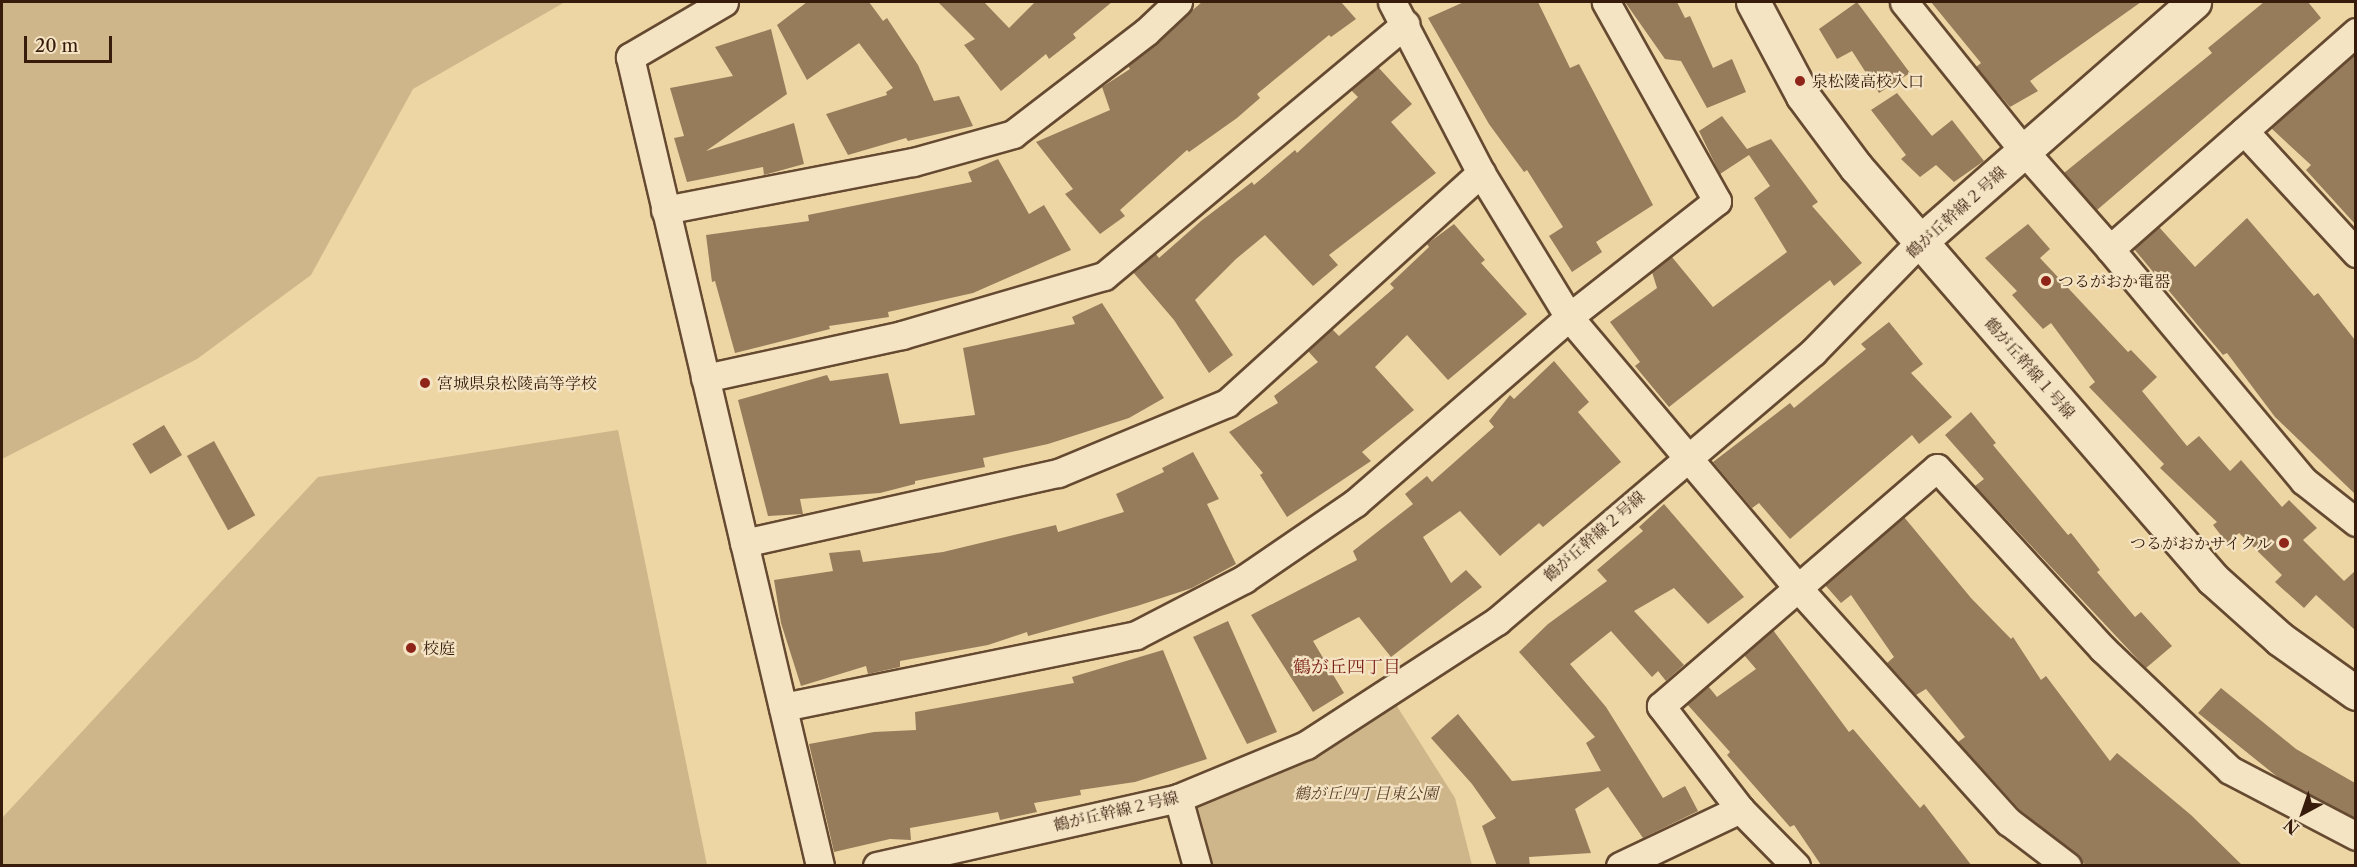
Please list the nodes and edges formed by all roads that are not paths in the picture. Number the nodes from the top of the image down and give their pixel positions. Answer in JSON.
{"nodes":[{"id":1,"x":724,"y":2,"type":"edge"},
{"id":2,"x":1178,"y":2,"type":"edge"},
{"id":3,"x":1606,"y":2,"type":"edge"},
{"id":4,"x":1753,"y":2,"type":"edge"},
{"id":5,"x":1904,"y":2,"type":"edge"},
{"id":6,"x":2193,"y":2,"type":"edge"},
{"id":7,"x":1399,"y":13,"type":"edge"},
{"id":8,"x":2355,"y":32,"type":"edge"},
{"id":9,"x":2244,"y":131,"type":"junction"},
{"id":10,"x":2024,"y":151,"type":"junction"},
{"id":11,"x":1480,"y":173,"type":"junction"},
{"id":12,"x":665,"y":210,"type":"junction"},
{"id":13,"x":1921,"y":241,"type":"junction"},
{"id":14,"x":2110,"y":249,"type":"junction"},
{"id":15,"x":2355,"y":253,"type":"edge"},
{"id":16,"x":1569,"y":317,"type":"junction"},
{"id":17,"x":705,"y":378,"type":"junction"},
{"id":18,"x":1686,"y":457,"type":"junction"},
{"id":19,"x":2355,"y":522,"type":"edge"},
{"id":20,"x":744,"y":543,"type":"junction"},
{"id":21,"x":1798,"y":588,"type":"junction"},
{"id":22,"x":2355,"y":693,"type":"edge"},
{"id":23,"x":783,"y":707,"type":"junction"},
{"id":24,"x":1178,"y":798,"type":"junction"},
{"id":25,"x":1740,"y":809,"type":"junction"},
{"id":26,"x":2355,"y":836,"type":"edge"},
{"id":27,"x":820,"y":866,"type":"edge"},
{"id":28,"x":877,"y":866,"type":"edge"},
{"id":29,"x":1197,"y":866,"type":"edge"},
{"id":30,"x":1620,"y":866,"type":"edge"},
{"id":31,"x":1796,"y":866,"type":"edge"},
{"id":32,"x":2067,"y":866,"type":"edge"}],
"edges":[{"from":1,"to":12,"type":"street"},
{"from":2,"to":12,"type":"street"},
{"from":3,"to":16,"type":"street"},
{"from":4,"to":13,"type":"street","name":"鶴が丘幹線１号線"},
{"from":5,"to":10,"type":"street"},
{"from":6,"to":10,"type":"street","name":"鶴が丘幹線２号線"},
{"from":7,"to":11,"type":"street"},
{"from":7,"to":17,"type":"street"},
{"from":8,"to":9,"type":"street"},
{"from":9,"to":14,"type":"street"},
{"from":9,"to":15,"type":"street"},
{"from":10,"to":13,"type":"street","name":"鶴が丘幹線２号線"},
{"from":10,"to":14,"type":"street"},
{"from":11,"to":16,"type":"street"},
{"from":11,"to":20,"type":"street"},
{"from":12,"to":17,"type":"street"},
{"from":13,"to":18,"type":"street","name":"鶴が丘幹線２号線"},
{"from":13,"to":22,"type":"street","name":"鶴が丘幹線１号線"},
{"from":14,"to":19,"type":"street"},
{"from":16,"to":18,"type":"street"},
{"from":16,"to":23,"type":"street"},
{"from":17,"to":20,"type":"street"},
{"from":18,"to":21,"type":"street"},
{"from":18,"to":24,"type":"street","name":"鶴が丘幹線２号線"},
{"from":20,"to":23,"type":"street"},
{"from":21,"to":25,"type":"street"},
{"from":21,"to":26,"type":"street"},
{"from":21,"to":32,"type":"street"},
{"from":23,"to":27,"type":"street"},
{"from":24,"to":28,"type":"street","name":"鶴が丘幹線２号線"},
{"from":24,"to":29,"type":"street"},
{"from":25,"to":30,"type":"street"},
{"from":25,"to":31,"type":"street"}]}
